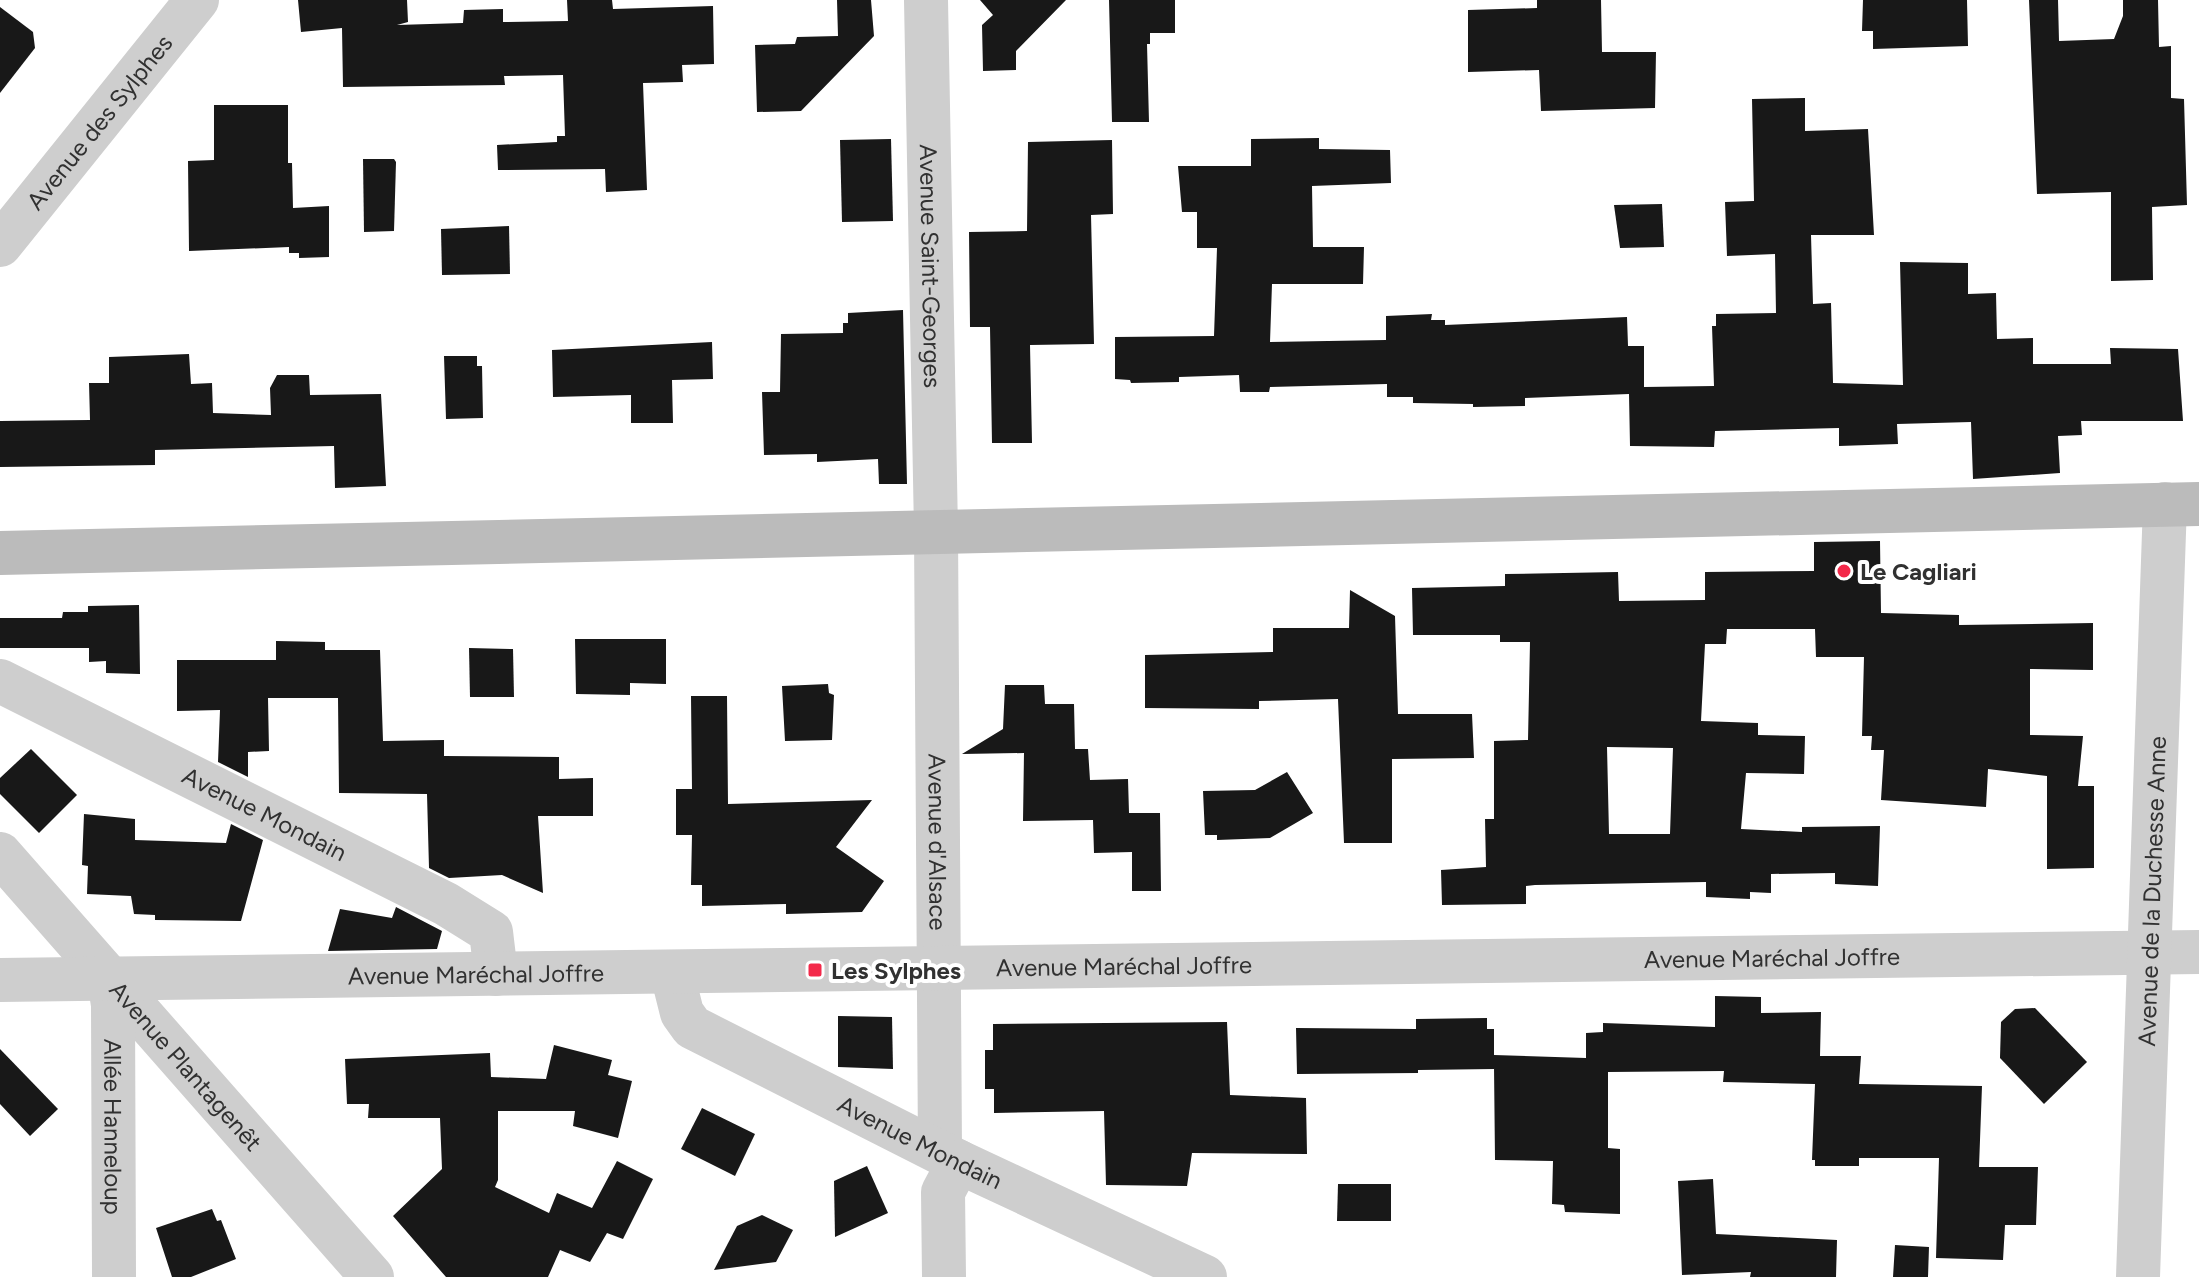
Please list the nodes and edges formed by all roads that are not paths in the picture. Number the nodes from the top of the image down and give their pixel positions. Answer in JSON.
{"nodes":[{"id":1,"x":197,"y":0,"type":"edge"},
{"id":2,"x":926,"y":0,"type":"edge"},
{"id":3,"x":0,"y":245,"type":"edge"},
{"id":4,"x":2182,"y":504,"type":"edge"},
{"id":5,"x":936,"y":531,"type":"junction"},
{"id":6,"x":0,"y":553,"type":"edge"},
{"id":7,"x":0,"y":681,"type":"edge"},
{"id":8,"x":0,"y":854,"type":"edge"},
{"id":9,"x":2149,"y":952,"type":"junction"},
{"id":10,"x":2199,"y":952,"type":"edge"},
{"id":11,"x":938,"y":969,"type":"junction"},
{"id":12,"x":672,"y":973,"type":"junction"},
{"id":13,"x":496,"y":974,"type":"junction"},
{"id":14,"x":109,"y":979,"type":"junction"},
{"id":15,"x":0,"y":980,"type":"edge"},
{"id":16,"x":950,"y":1157,"type":"junction"},
{"id":17,"x":114,"y":1277,"type":"edge"},
{"id":18,"x":372,"y":1277,"type":"edge"},
{"id":19,"x":944,"y":1277,"type":"edge"},
{"id":20,"x":1205,"y":1277,"type":"edge"},
{"id":21,"x":2138,"y":1277,"type":"edge"}],
"edges":[{"from":1,"to":3,"type":"street","name":"Avenue des Sylphes"},
{"from":2,"to":5,"type":"street","name":"Avenue Saint-Georges"},
{"from":4,"to":5,"type":"street"},
{"from":4,"to":9,"type":"street","name":"Avenue de la Duchesse Anne"},
{"from":5,"to":6,"type":"street"},
{"from":5,"to":11,"type":"street","name":"Avenue d'Alsace"},
{"from":7,"to":13,"type":"street","name":"Avenue Mondain"},
{"from":8,"to":14,"type":"street","name":"Avenue Plantagenêt"},
{"from":9,"to":10,"type":"street","name":"Avenue Maréchal Joffre"},
{"from":9,"to":11,"type":"street","name":"Avenue Maréchal Joffre"},
{"from":9,"to":21,"type":"street","name":"Avenue de la Duchesse Anne"},
{"from":11,"to":12,"type":"street","name":"Avenue Maréchal Joffre"},
{"from":11,"to":16,"type":"street","name":"Avenue d'Alsace"},
{"from":12,"to":13,"type":"street","name":"Avenue Maréchal Joffre"},
{"from":12,"to":16,"type":"street","name":"Avenue Mondain"},
{"from":13,"to":14,"type":"street","name":"Avenue Maréchal Joffre"},
{"from":14,"to":15,"type":"street","name":"Avenue Maréchal Joffre"},
{"from":14,"to":17,"type":"street","name":"Allée Hanneloup"},
{"from":14,"to":18,"type":"street","name":"Avenue Plantagenêt"},
{"from":16,"to":19,"type":"street","name":"Avenue d'Alsace"},
{"from":16,"to":20,"type":"street","name":"Avenue Mondain"}]}
